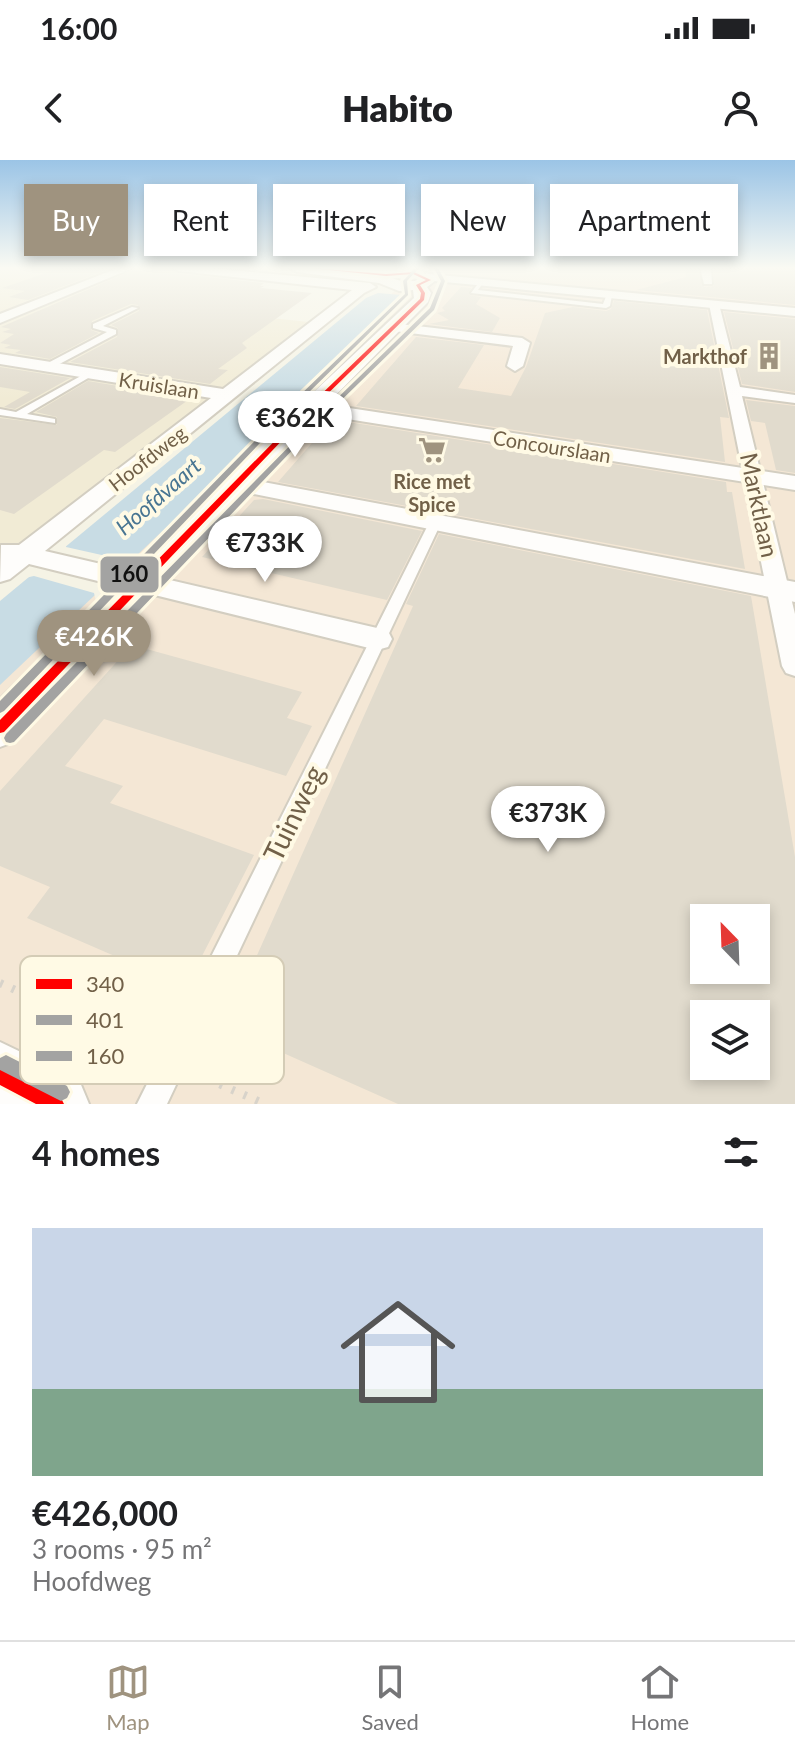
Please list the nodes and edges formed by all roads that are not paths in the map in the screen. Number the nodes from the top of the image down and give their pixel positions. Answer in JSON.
{"nodes":[{"id":1,"x":125,"y":312,"type":"edge"},
{"id":2,"x":336,"y":312,"type":"edge"},
{"id":3,"x":401,"y":312,"type":"edge"},
{"id":4,"x":716,"y":312,"type":"edge"},
{"id":5,"x":391,"y":327,"type":"junction"},
{"id":6,"x":0,"y":359,"type":"edge"},
{"id":7,"x":515,"y":366,"type":"dead end"},
{"id":8,"x":47,"y":367,"type":"junction"},
{"id":9,"x":91,"y":374,"type":"junction"},
{"id":10,"x":735,"y":391,"type":"junction"},
{"id":11,"x":227,"y":395,"type":"junction"},
{"id":12,"x":795,"y":399,"type":"edge"},
{"id":13,"x":310,"y":408,"type":"junction"},
{"id":14,"x":0,"y":412,"type":"edge"},
{"id":15,"x":18,"y":415,"type":"junction"},
{"id":16,"x":51,"y":421,"type":"dead end"},
{"id":17,"x":755,"y":477,"type":"junction"},
{"id":18,"x":795,"y":483,"type":"edge"},
{"id":19,"x":237,"y":484,"type":"junction"},
{"id":20,"x":435,"y":523,"type":"junction"},
{"id":21,"x":21,"y":554,"type":"edge"},
{"id":22,"x":0,"y":573,"type":"edge"},
{"id":23,"x":131,"y":581,"type":"junction"},
{"id":24,"x":786,"y":591,"type":"edge"},
{"id":25,"x":377,"y":639,"type":"junction"},
{"id":26,"x":795,"y":666,"type":"edge"},
{"id":27,"x":0,"y":728,"type":"edge"},
{"id":28,"x":224,"y":956,"type":"edge"},
{"id":29,"x":0,"y":1076,"type":"edge"},
{"id":30,"x":162,"y":1084,"type":"edge"},
{"id":31,"x":55,"y":1104,"type":"edge"},
{"id":32,"x":152,"y":1104,"type":"edge"}],
"edges":[{"from":1,"to":8,"type":"lane","name":"Kruislaan"},
{"from":2,"to":11,"type":"street","name":"Hoofdweg"},
{"from":3,"to":5,"type":"street"},
{"from":4,"to":10,"type":"street","name":"Marktlaan"},
{"from":5,"to":7,"type":"street"},
{"from":5,"to":13,"type":"street"},
{"from":6,"to":8,"type":"street","name":"Kruislaan"},
{"from":8,"to":9,"type":"street","name":"Kruislaan"},
{"from":9,"to":11,"type":"street","name":"Kruislaan"},
{"from":9,"to":15,"type":"lane","name":"Kruislaan"},
{"from":10,"to":12,"type":"street"},
{"from":10,"to":17,"type":"street","name":"Marktlaan"},
{"from":11,"to":21,"type":"street","name":"Hoofdweg"},
{"from":13,"to":17,"type":"street","name":"Concourslaan"},
{"from":13,"to":19,"type":"street"},
{"from":14,"to":15,"type":"lane"},
{"from":15,"to":16,"type":"lane"},
{"from":17,"to":18,"type":"street","name":"Concourslaan"},
{"from":17,"to":24,"type":"street","name":"Marktlaan"},
{"from":19,"to":20,"type":"street"},
{"from":19,"to":23,"type":"street"},
{"from":20,"to":24,"type":"street"},
{"from":20,"to":25,"type":"lane","name":"Tuinweg"},
{"from":21,"to":22,"type":"street","name":"Hoofdweg"},
{"from":21,"to":23,"type":"street"},
{"from":23,"to":25,"type":"street"},
{"from":23,"to":27,"type":"street"},
{"from":24,"to":26,"type":"street","name":"Marktlaan"},
{"from":25,"to":28,"type":"lane","name":"Tuinweg"},
{"from":29,"to":31,"type":"street"},
{"from":30,"to":32,"type":"lane","name":"Tuinweg"}]}
